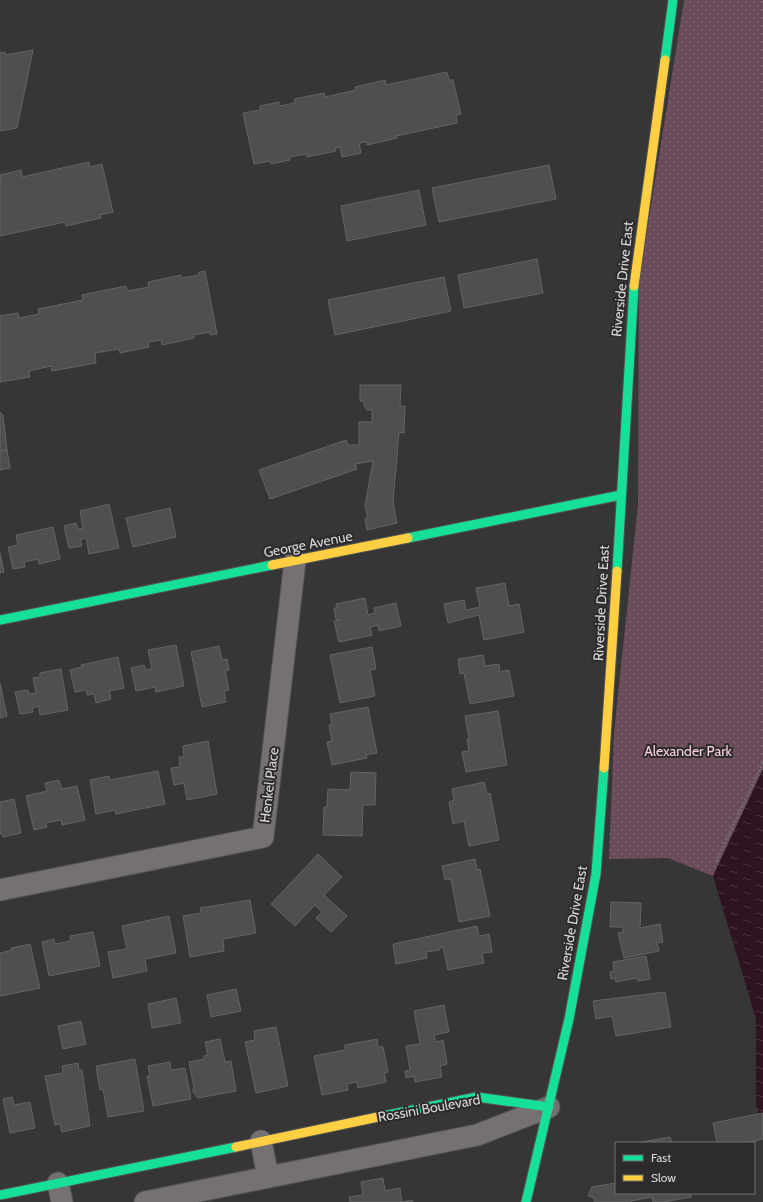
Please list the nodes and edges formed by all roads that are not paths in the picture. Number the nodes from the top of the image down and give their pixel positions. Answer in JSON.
{"nodes":[{"id":1,"x":673,"y":0,"type":"edge"},
{"id":2,"x":621,"y":495,"type":"junction"},
{"id":3,"x":295,"y":561,"type":"junction"},
{"id":4,"x":0,"y":620,"type":"edge"},
{"id":5,"x":0,"y":890,"type":"edge"},
{"id":6,"x":549,"y":1107,"type":"junction"},
{"id":7,"x":261,"y":1141,"type":"junction"},
{"id":8,"x":268,"y":1177,"type":"junction"},
{"id":9,"x":60,"y":1193,"type":"edge"},
{"id":10,"x":0,"y":1195,"type":"edge"},
{"id":11,"x":145,"y":1202,"type":"edge"},
{"id":12,"x":526,"y":1202,"type":"edge"}],
"edges":[{"from":1,"to":2,"type":"main road","name":"Riverside Drive East"},
{"from":2,"to":3,"type":"main road","name":"George Avenue"},
{"from":2,"to":6,"type":"main road","name":"Riverside Drive East"},
{"from":3,"to":4,"type":"main road","name":"George Avenue"},
{"from":3,"to":5,"type":"street","name":"Henkel Place"},
{"from":6,"to":7,"type":"main road","name":"Rossini Boulevard"},
{"from":6,"to":8,"type":"street"},
{"from":6,"to":12,"type":"main road","name":"Riverside Drive East"},
{"from":7,"to":8,"type":"street"},
{"from":7,"to":9,"type":"main road","name":"Rossini Boulevard"},
{"from":8,"to":11,"type":"street"},
{"from":9,"to":10,"type":"main road","name":"Rossini Boulevard"}]}
